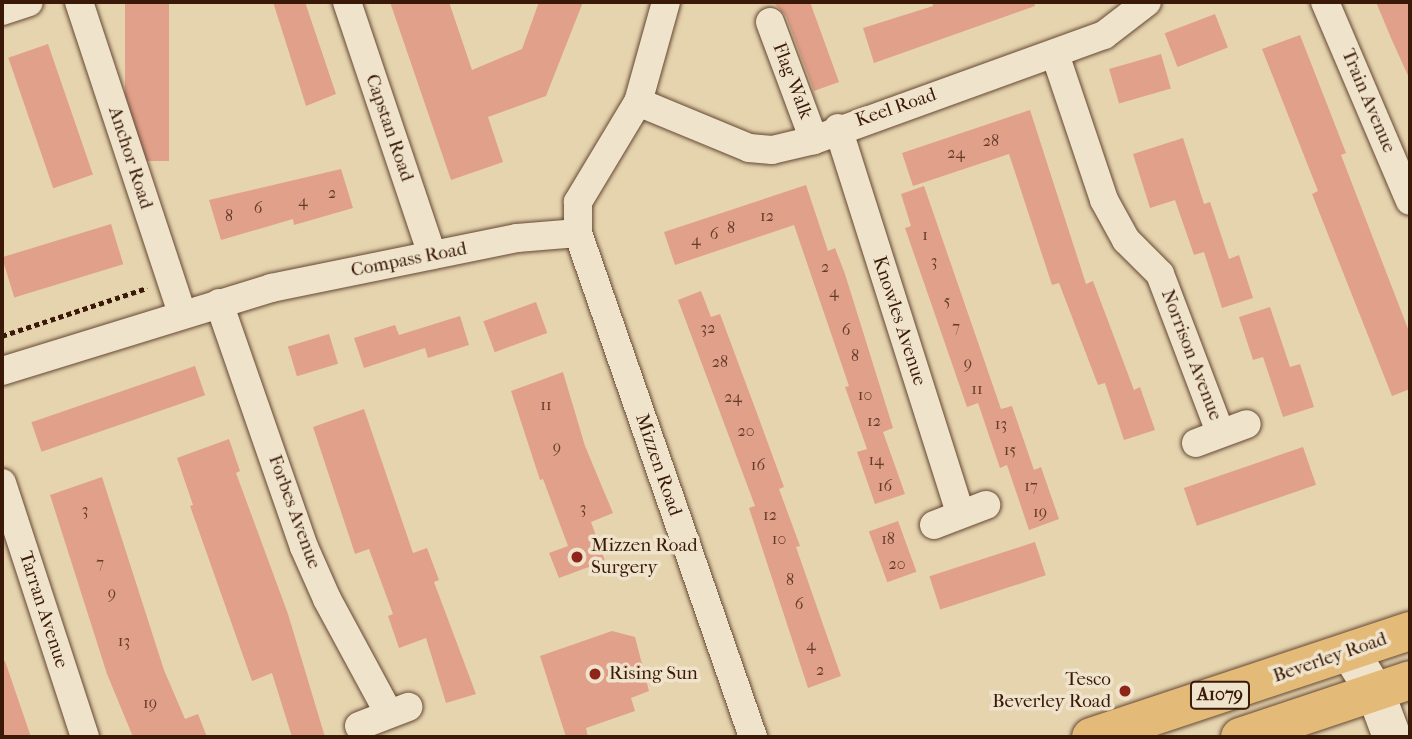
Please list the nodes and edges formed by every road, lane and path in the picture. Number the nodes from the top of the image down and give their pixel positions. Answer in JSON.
{"nodes":[{"id":1,"x":29,"y":2,"type":"edge"},
{"id":2,"x":79,"y":2,"type":"edge"},
{"id":3,"x":347,"y":2,"type":"edge"},
{"id":4,"x":666,"y":2,"type":"edge"},
{"id":5,"x":1147,"y":2,"type":"edge"},
{"id":6,"x":1325,"y":2,"type":"edge"},
{"id":7,"x":2,"y":11,"type":"edge"},
{"id":8,"x":770,"y":22,"type":"dead end"},
{"id":9,"x":1055,"y":54,"type":"junction"},
{"id":10,"x":638,"y":102,"type":"junction"},
{"id":11,"x":826,"y":134,"type":"junction"},
{"id":12,"x":1410,"y":201,"type":"edge"},
{"id":13,"x":578,"y":233,"type":"junction"},
{"id":14,"x":432,"y":255,"type":"junction"},
{"id":15,"x":170,"y":281,"type":"junction"},
{"id":16,"x":219,"y":303,"type":"junction"},
{"id":17,"x":181,"y":313,"type":"junction"},
{"id":18,"x":2,"y":336,"type":"edge"},
{"id":19,"x":2,"y":371,"type":"edge"},
{"id":20,"x":1221,"y":433,"type":"dead end"},
{"id":21,"x":2,"y":483,"type":"edge"},
{"id":22,"x":934,"y":525,"type":"dead end"},
{"id":23,"x":1410,"y":631,"type":"edge"},
{"id":24,"x":1350,"y":652,"type":"junction"},
{"id":25,"x":1393,"y":687,"type":"edge"},
{"id":26,"x":359,"y":726,"type":"dead end"},
{"id":27,"x":85,"y":737,"type":"edge"},
{"id":28,"x":753,"y":737,"type":"edge"},
{"id":29,"x":1091,"y":737,"type":"edge"},
{"id":30,"x":1240,"y":737,"type":"edge"},
{"id":31,"x":1392,"y":737,"type":"edge"}],
"edges":[{"from":1,"to":7,"type":"street"},
{"from":2,"to":15,"type":"street","name":"Anchor Road"},
{"from":3,"to":14,"type":"street","name":"Capstan Road"},
{"from":4,"to":10,"type":"street"},
{"from":5,"to":9,"type":"street","name":"Keel Road"},
{"from":6,"to":12,"type":"street","name":"Train Avenue"},
{"from":8,"to":11,"type":"street","name":"Flag Walk"},
{"from":9,"to":11,"type":"street","name":"Keel Road"},
{"from":9,"to":20,"type":"street","name":"Norrison Avenue"},
{"from":10,"to":11,"type":"street","name":"Keel Road"},
{"from":10,"to":13,"type":"street"},
{"from":11,"to":22,"type":"street","name":"Knowles Avenue"},
{"from":13,"to":14,"type":"street","name":"Compass Road"},
{"from":13,"to":28,"type":"street","name":"Mizzen Road"},
{"from":14,"to":16,"type":"street","name":"Compass Road"},
{"from":15,"to":17,"type":"street","name":"Anchor Road"},
{"from":15,"to":18,"type":"path"},
{"from":16,"to":17,"type":"street","name":"Compass Road"},
{"from":16,"to":26,"type":"street","name":"Forbes Avenue"},
{"from":17,"to":19,"type":"street","name":"Compass Road"},
{"from":21,"to":27,"type":"street","name":"Tarran Avenue"},
{"from":23,"to":24,"type":"main road","name":"Beverley Road","number":"A1079"},
{"from":24,"to":25,"type":"street"},
{"from":24,"to":29,"type":"main road","name":"Beverley Road","number":"A1079"},
{"from":25,"to":30,"type":"main road","number":"A1079"},
{"from":25,"to":31,"type":"street"}]}
